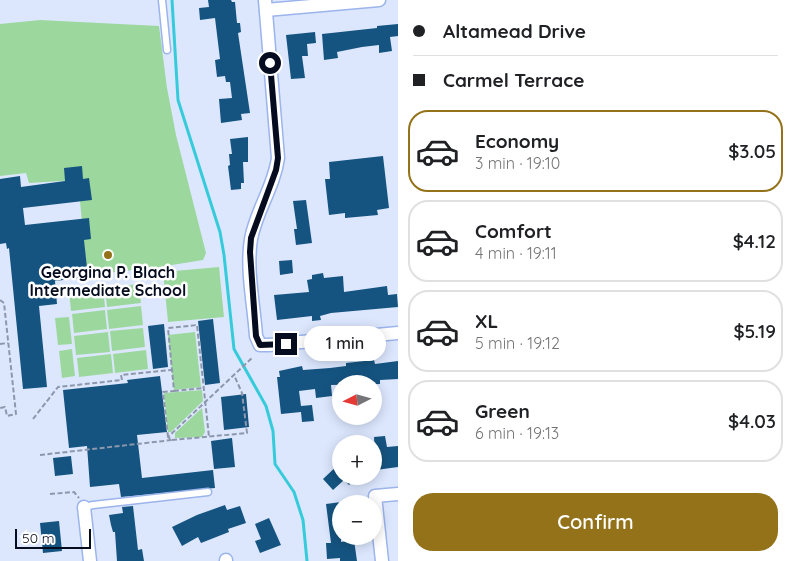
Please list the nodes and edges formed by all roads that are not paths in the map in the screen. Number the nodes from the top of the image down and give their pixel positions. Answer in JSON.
{"nodes":[{"id":1,"x":162,"y":0,"type":"edge"},
{"id":2,"x":379,"y":0,"type":"edge"},
{"id":3,"x":265,"y":5,"type":"edge"},
{"id":4,"x":167,"y":50,"type":"dead end"},
{"id":5,"x":398,"y":333,"type":"edge"},
{"id":6,"x":208,"y":492,"type":"dead end"},
{"id":7,"x":398,"y":494,"type":"edge"},
{"id":8,"x":84,"y":507,"type":"joint"},
{"id":9,"x":90,"y":561,"type":"edge"},
{"id":10,"x":382,"y":561,"type":"edge"}],
"edges":[{"from":1,"to":4,"type":"lane"},
{"from":2,"to":3,"type":"street"},
{"from":3,"to":5,"type":"street"},
{"from":6,"to":8,"type":"lane"},
{"from":7,"to":10,"type":"street"},
{"from":8,"to":9,"type":"street"}]}
